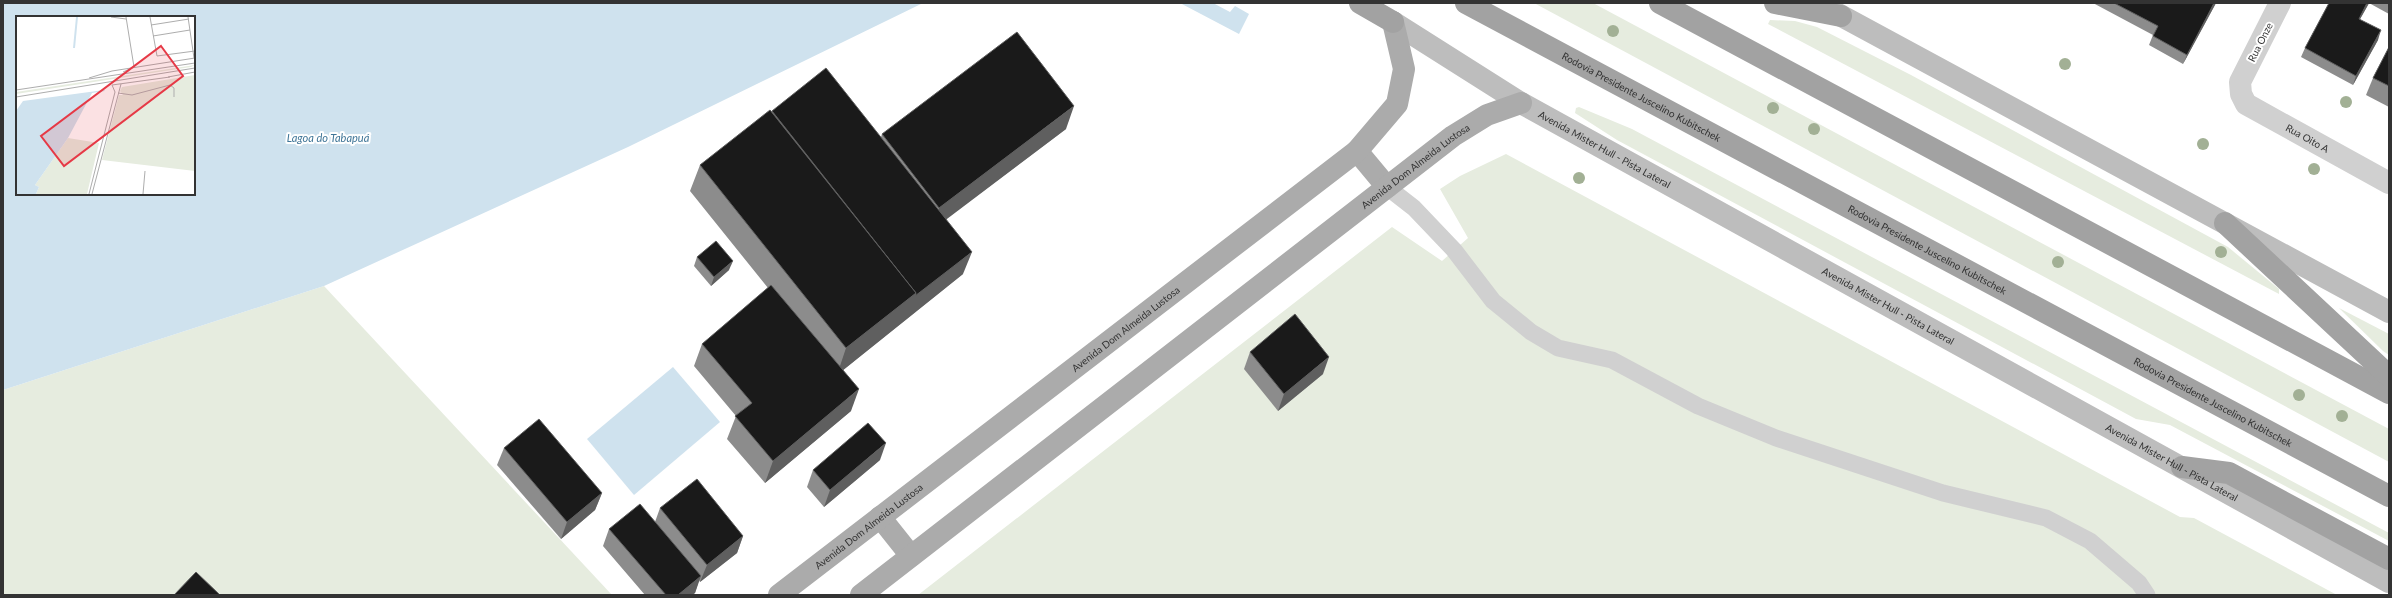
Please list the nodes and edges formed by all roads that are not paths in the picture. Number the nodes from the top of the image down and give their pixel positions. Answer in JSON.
{"nodes":[{"id":1,"x":1360,"y":3,"type":"edge"},
{"id":2,"x":1466,"y":3,"type":"edge"},
{"id":3,"x":1660,"y":3,"type":"edge"},
{"id":4,"x":1775,"y":3,"type":"edge"},
{"id":5,"x":1817,"y":3,"type":"edge"},
{"id":6,"x":2280,"y":3,"type":"edge"},
{"id":7,"x":1845,"y":10,"type":"edge"},
{"id":8,"x":1393,"y":22,"type":"junction"},
{"id":9,"x":2240,"y":82,"type":"joint"},
{"id":10,"x":1521,"y":103,"type":"junction"},
{"id":11,"x":1357,"y":151,"type":"junction"},
{"id":12,"x":2389,"y":183,"type":"edge"},
{"id":13,"x":1387,"y":187,"type":"junction"},
{"id":14,"x":2225,"y":223,"type":"junction"},
{"id":15,"x":2389,"y":312,"type":"edge"},
{"id":16,"x":2389,"y":376,"type":"edge"},
{"id":17,"x":2389,"y":393,"type":"edge"},
{"id":18,"x":2182,"y":467,"type":"junction"},
{"id":19,"x":2389,"y":496,"type":"edge"},
{"id":20,"x":880,"y":517,"type":"junction"},
{"id":21,"x":911,"y":556,"type":"junction"},
{"id":22,"x":2389,"y":559,"type":"edge"},
{"id":23,"x":2389,"y":582,"type":"edge"},
{"id":24,"x":779,"y":595,"type":"edge"},
{"id":25,"x":861,"y":595,"type":"edge"},
{"id":26,"x":2147,"y":595,"type":"edge"}],
"edges":[{"from":1,"to":8,"type":"highway"},
{"from":2,"to":19,"type":"highway","name":"Rodovia Presidente Juscelino Kubitschek"},
{"from":3,"to":17,"type":"highway"},
{"from":4,"to":7,"type":"highway"},
{"from":5,"to":7,"type":"main road"},
{"from":6,"to":9,"type":"street","name":"Rua Onze"},
{"from":7,"to":14,"type":"main road"},
{"from":8,"to":10,"type":"main road","name":"Avenida Mister Hull - Pista Lateral"},
{"from":8,"to":11,"type":"main road","name":"Avenida Dom Almeida Lustosa"},
{"from":9,"to":12,"type":"street","name":"Rua Oito A"},
{"from":10,"to":13,"type":"main road","name":"Avenida Dom Almeida Lustosa"},
{"from":10,"to":18,"type":"main road","name":"Avenida Mister Hull - Pista Lateral"},
{"from":11,"to":13,"type":"main road"},
{"from":11,"to":20,"type":"main road","name":"Avenida Dom Almeida Lustosa"},
{"from":13,"to":21,"type":"main road","name":"Avenida Dom Almeida Lustosa"},
{"from":13,"to":26,"type":"lane"},
{"from":14,"to":15,"type":"main road"},
{"from":14,"to":16,"type":"highway"},
{"from":18,"to":22,"type":"highway"},
{"from":18,"to":23,"type":"main road","name":"Avenida Mister Hull - Pista Lateral"},
{"from":20,"to":21,"type":"main road"},
{"from":20,"to":24,"type":"main road","name":"Avenida Dom Almeida Lustosa"},
{"from":21,"to":25,"type":"main road","name":"Avenida Dom Almeida Lustosa"}]}
